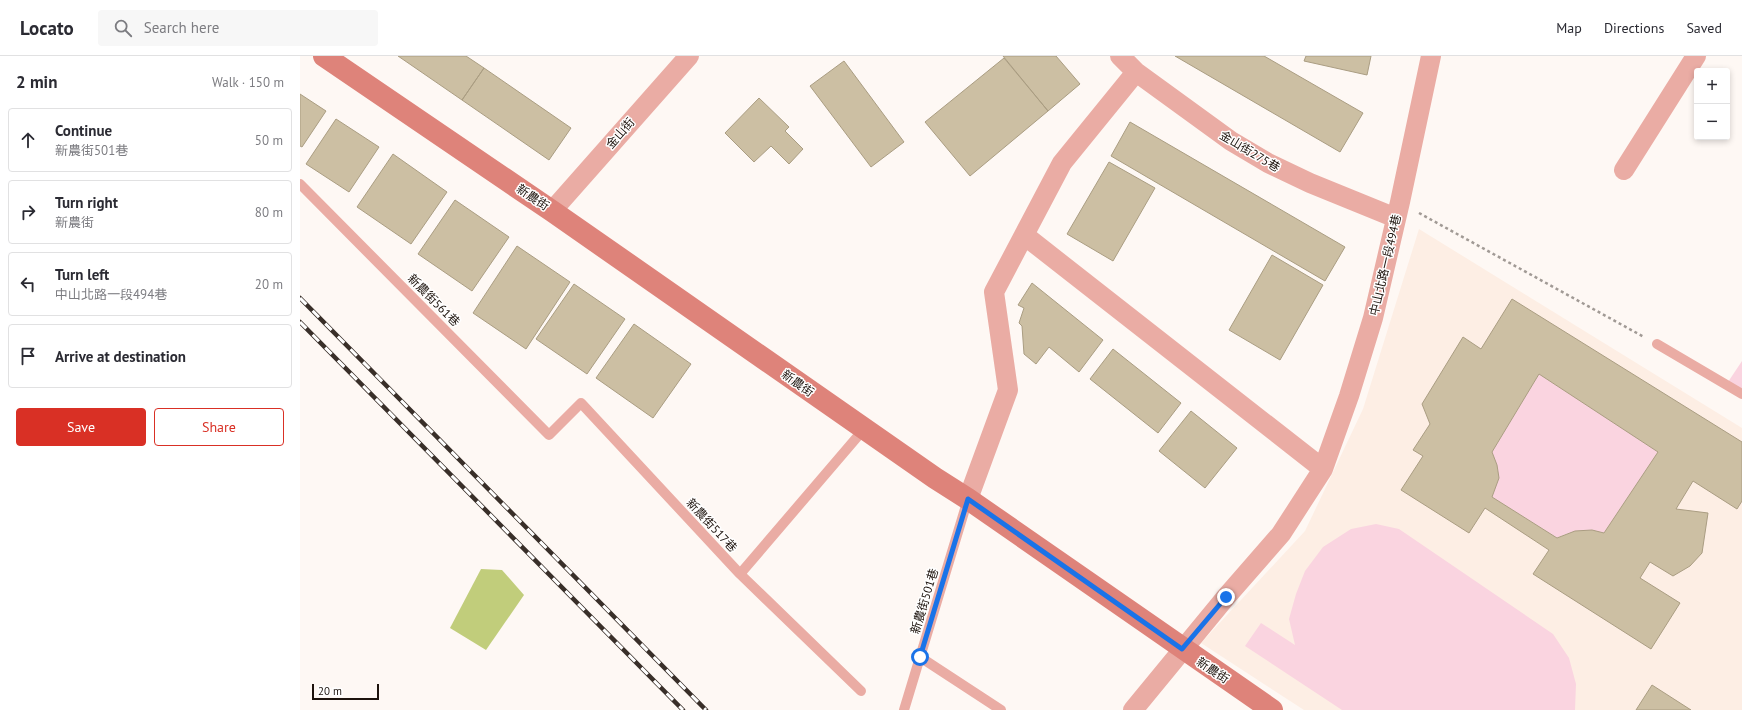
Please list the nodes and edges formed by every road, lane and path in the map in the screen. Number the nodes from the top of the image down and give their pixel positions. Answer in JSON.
{"nodes":[{"id":1,"x":324,"y":56,"type":"edge"},
{"id":2,"x":689,"y":56,"type":"edge"},
{"id":3,"x":1120,"y":56,"type":"edge"},
{"id":4,"x":1431,"y":56,"type":"edge"},
{"id":5,"x":1696,"y":56,"type":"edge"},
{"id":6,"x":1136,"y":72,"type":"junction"},
{"id":7,"x":1624,"y":170,"type":"dead end"},
{"id":8,"x":300,"y":184,"type":"edge"},
{"id":9,"x":1398,"y":210,"type":"junction"},
{"id":10,"x":552,"y":211,"type":"junction"},
{"id":11,"x":1024,"y":235,"type":"junction"},
{"id":12,"x":1657,"y":344,"type":"joint"},
{"id":13,"x":1742,"y":394,"type":"edge"},
{"id":14,"x":864,"y":429,"type":"junction"},
{"id":15,"x":549,"y":435,"type":"joint"},
{"id":16,"x":1323,"y":469,"type":"junction"},
{"id":17,"x":968,"y":499,"type":"junction"},
{"id":18,"x":740,"y":574,"type":"junction"},
{"id":19,"x":1182,"y":649,"type":"junction"},
{"id":20,"x":920,"y":657,"type":"junction"},
{"id":21,"x":861,"y":692,"type":"dead end"},
{"id":22,"x":904,"y":710,"type":"edge"},
{"id":23,"x":1001,"y":710,"type":"edge"},
{"id":24,"x":1133,"y":710,"type":"edge"},
{"id":25,"x":1272,"y":710,"type":"edge"}],
"edges":[{"from":1,"to":10,"type":"street","name":"新農街"},
{"from":2,"to":10,"type":"street","name":"金山街"},
{"from":3,"to":6,"type":"street","name":"金山街275巷"},
{"from":4,"to":9,"type":"street","name":"中山北路一段494巷"},
{"from":5,"to":7,"type":"street"},
{"from":6,"to":9,"type":"street","name":"金山街275巷"},
{"from":6,"to":11,"type":"street"},
{"from":8,"to":15,"type":"lane","name":"新農街561巷"},
{"from":9,"to":12,"type":"path"},
{"from":9,"to":16,"type":"street","name":"中山北路一段494巷"},
{"from":10,"to":14,"type":"street","name":"新農街"},
{"from":11,"to":16,"type":"street"},
{"from":11,"to":17,"type":"street"},
{"from":12,"to":13,"type":"lane"},
{"from":14,"to":17,"type":"street","name":"新農街"},
{"from":14,"to":18,"type":"lane"},
{"from":15,"to":18,"type":"lane","name":"新農街517巷"},
{"from":16,"to":19,"type":"street","name":"中山北路一段494巷"},
{"from":17,"to":19,"type":"street","name":"新農街"},
{"from":17,"to":20,"type":"lane","name":"新農街501巷"},
{"from":18,"to":21,"type":"lane","name":"新農街517巷"},
{"from":19,"to":24,"type":"street","name":"中山北路一段494巷"},
{"from":19,"to":25,"type":"street","name":"新農街"},
{"from":20,"to":22,"type":"lane","name":"新農街501巷"},
{"from":20,"to":23,"type":"lane"}]}
